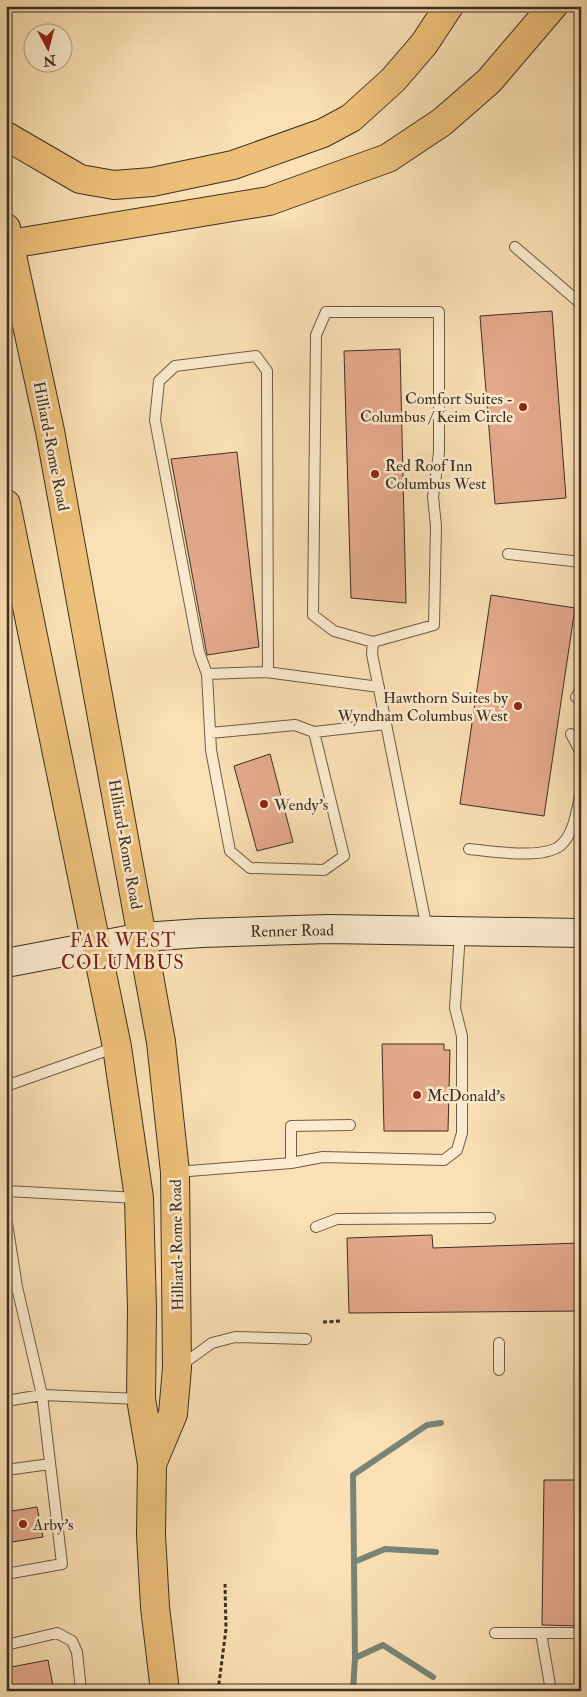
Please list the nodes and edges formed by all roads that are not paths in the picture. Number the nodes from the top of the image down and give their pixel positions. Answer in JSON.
{"nodes":[{"id":1,"x":449,"y":6,"type":"edge"},
{"id":2,"x":552,"y":6,"type":"edge"},
{"id":3,"x":6,"y":136,"type":"edge"},
{"id":4,"x":7,"y":237,"type":"edge"},
{"id":5,"x":515,"y":247,"type":"dead end"},
{"id":6,"x":581,"y":304,"type":"edge"},
{"id":7,"x":6,"y":504,"type":"edge"},
{"id":8,"x":508,"y":554,"type":"dead end"},
{"id":9,"x":581,"y":562,"type":"edge"},
{"id":10,"x":373,"y":642,"type":"junction"},
{"id":11,"x":268,"y":672,"type":"junction"},
{"id":12,"x":207,"y":674,"type":"junction"},
{"id":13,"x":379,"y":687,"type":"junction"},
{"id":14,"x":386,"y":724,"type":"junction"},
{"id":15,"x":314,"y":732,"type":"junction"},
{"id":16,"x":210,"y":733,"type":"junction"},
{"id":17,"x":571,"y":734,"type":"dead end"},
{"id":18,"x":581,"y":753,"type":"edge"},
{"id":19,"x":581,"y":792,"type":"edge"},
{"id":20,"x":469,"y":849,"type":"dead end"},
{"id":21,"x":581,"y":917,"type":"edge"},
{"id":22,"x":460,"y":929,"type":"junction"},
{"id":23,"x":428,"y":930,"type":"junction"},
{"id":24,"x":550,"y":931,"type":"junction"},
{"id":25,"x":581,"y":933,"type":"edge"},
{"id":26,"x":143,"y":937,"type":"junction"},
{"id":27,"x":97,"y":946,"type":"junction"},
{"id":28,"x":6,"y":963,"type":"edge"},
{"id":29,"x":117,"y":1047,"type":"junction"},
{"id":30,"x":6,"y":1086,"type":"edge"},
{"id":31,"x":350,"y":1125,"type":"dead end"},
{"id":32,"x":291,"y":1163,"type":"junction"},
{"id":33,"x":175,"y":1172,"type":"junction"},
{"id":34,"x":6,"y":1191,"type":"edge"},
{"id":35,"x":138,"y":1198,"type":"junction"},
{"id":36,"x":6,"y":1217,"type":"edge"},
{"id":37,"x":490,"y":1218,"type":"dead end"},
{"id":38,"x":316,"y":1227,"type":"dead end"},
{"id":39,"x":11,"y":1287,"type":"edge"},
{"id":40,"x":306,"y":1339,"type":"dead end"},
{"id":41,"x":499,"y":1343,"type":"dead end"},
{"id":42,"x":177,"y":1368,"type":"junction"},
{"id":43,"x":499,"y":1370,"type":"dead end"},
{"id":44,"x":42,"y":1395,"type":"junction"},
{"id":45,"x":141,"y":1399,"type":"junction"},
{"id":46,"x":6,"y":1401,"type":"edge"},
{"id":47,"x":50,"y":1464,"type":"junction"},
{"id":48,"x":152,"y":1464,"type":"junction"},
{"id":49,"x":6,"y":1470,"type":"edge"},
{"id":50,"x":6,"y":1574,"type":"edge"},
{"id":51,"x":495,"y":1633,"type":"dead end"},
{"id":52,"x":541,"y":1633,"type":"junction"},
{"id":53,"x":581,"y":1633,"type":"edge"},
{"id":54,"x":6,"y":1645,"type":"edge"},
{"id":55,"x":82,"y":1691,"type":"edge"},
{"id":56,"x":165,"y":1691,"type":"edge"},
{"id":57,"x":551,"y":1691,"type":"edge"}],
"edges":[{"from":1,"to":3,"type":"main road"},
{"from":2,"to":4,"type":"main road"},
{"from":4,"to":26,"type":"main road","name":"Hilliard-Rome Road"},
{"from":5,"to":6,"type":"lane"},
{"from":7,"to":27,"type":"main road","name":"Hilliard-Rome Road"},
{"from":8,"to":9,"type":"lane"},
{"from":10,"to":10,"type":"lane"},
{"from":10,"to":13,"type":"lane"},
{"from":11,"to":12,"type":"lane"},
{"from":11,"to":12,"type":"lane"},
{"from":11,"to":13,"type":"lane"},
{"from":12,"to":16,"type":"lane"},
{"from":13,"to":14,"type":"lane"},
{"from":14,"to":15,"type":"lane"},
{"from":14,"to":23,"type":"lane"},
{"from":15,"to":16,"type":"lane"},
{"from":15,"to":16,"type":"lane"},
{"from":17,"to":18,"type":"lane"},
{"from":19,"to":20,"type":"lane"},
{"from":21,"to":24,"type":"main road"},
{"from":22,"to":23,"type":"main road","name":"Renner Road"},
{"from":22,"to":24,"type":"main road","name":"Renner Road"},
{"from":22,"to":32,"type":"lane"},
{"from":23,"to":26,"type":"main road","name":"Renner Road"},
{"from":24,"to":25,"type":"main road","name":"Renner Road"},
{"from":26,"to":27,"type":"main road","name":"Renner Road"},
{"from":26,"to":33,"type":"main road","name":"Hilliard-Rome Road"},
{"from":27,"to":28,"type":"main road","name":"Renner Road"},
{"from":27,"to":29,"type":"main road","name":"Hilliard-Rome Road"},
{"from":29,"to":30,"type":"lane"},
{"from":29,"to":35,"type":"main road","name":"Hilliard-Rome Road"},
{"from":31,"to":32,"type":"lane"},
{"from":32,"to":33,"type":"lane"},
{"from":33,"to":42,"type":"main road","name":"Hilliard-Rome Road"},
{"from":34,"to":35,"type":"lane"},
{"from":35,"to":45,"type":"main road","name":"Hilliard-Rome Road"},
{"from":36,"to":39,"type":"lane"},
{"from":37,"to":38,"type":"lane"},
{"from":39,"to":44,"type":"lane"},
{"from":40,"to":42,"type":"lane"},
{"from":41,"to":43,"type":"lane"},
{"from":42,"to":48,"type":"main road","name":"Hilliard-Rome Road"},
{"from":44,"to":45,"type":"lane"},
{"from":44,"to":46,"type":"lane"},
{"from":44,"to":47,"type":"lane"},
{"from":45,"to":48,"type":"main road","name":"Hilliard-Rome Road"},
{"from":47,"to":49,"type":"lane"},
{"from":47,"to":50,"type":"lane"},
{"from":48,"to":56,"type":"main road","name":"Hilliard-Rome Road"},
{"from":51,"to":52,"type":"lane"},
{"from":52,"to":53,"type":"lane"},
{"from":52,"to":57,"type":"lane"},
{"from":54,"to":55,"type":"lane"}]}
